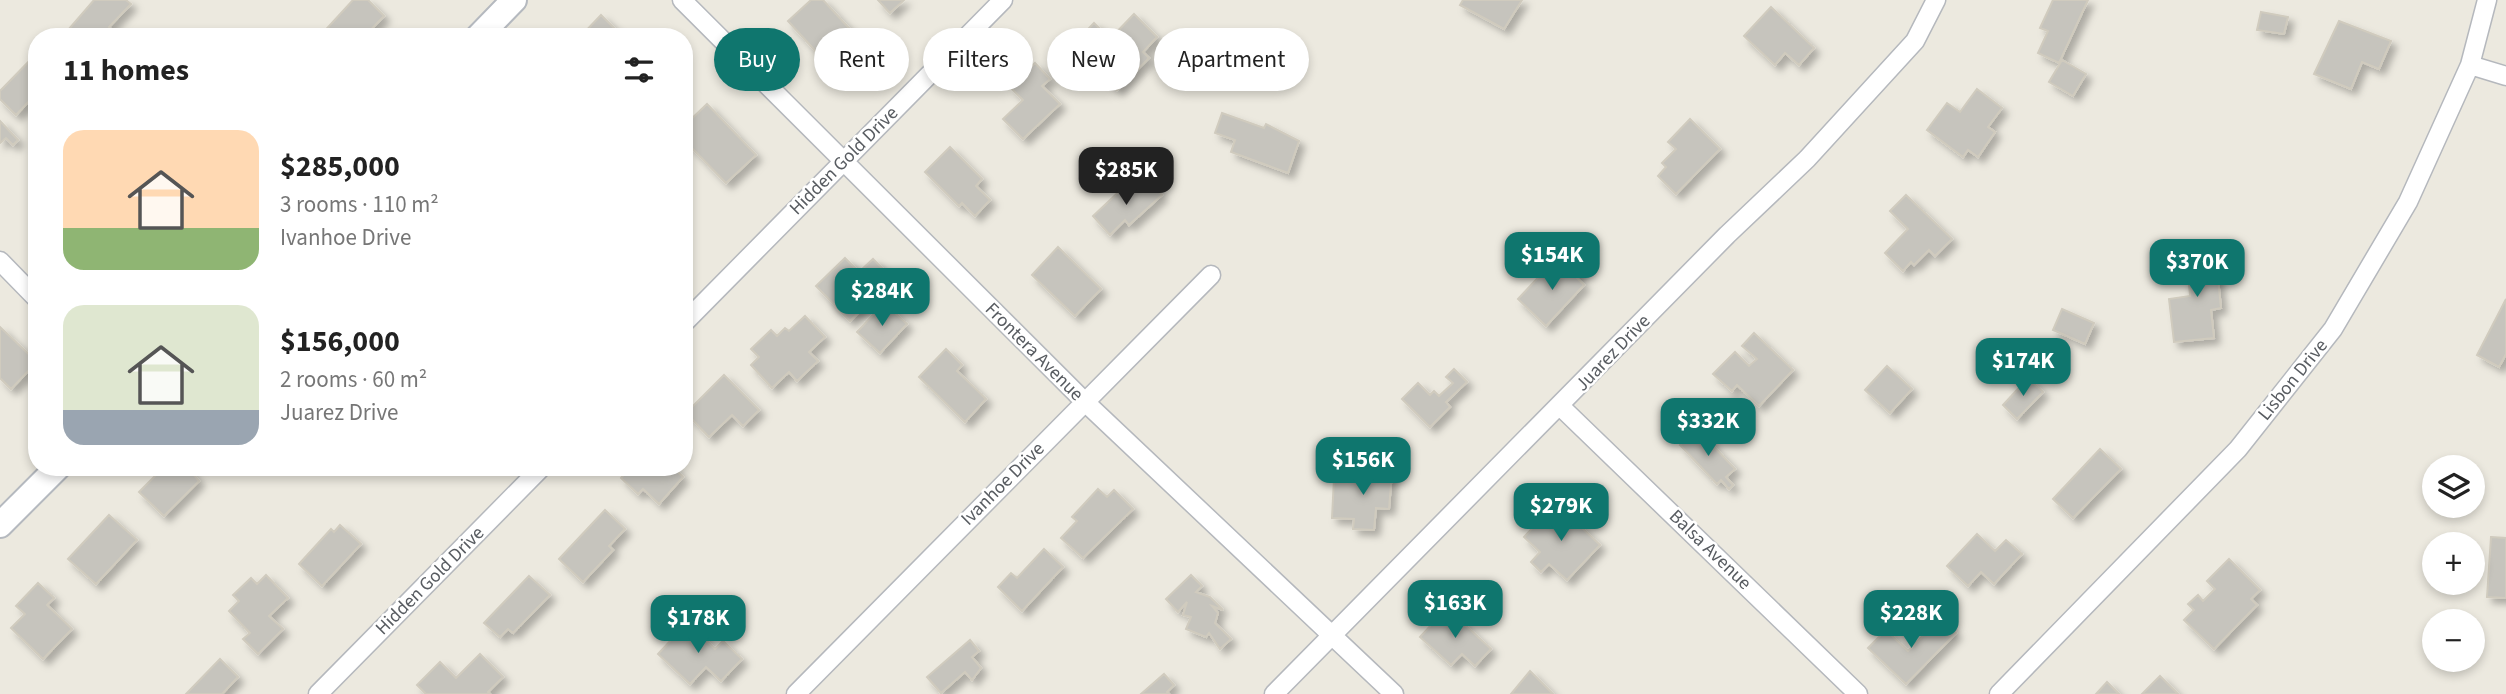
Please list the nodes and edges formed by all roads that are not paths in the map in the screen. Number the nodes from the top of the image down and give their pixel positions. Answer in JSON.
{"nodes":[{"id":1,"x":514,"y":0,"type":"edge"},
{"id":2,"x":682,"y":0,"type":"edge"},
{"id":3,"x":1003,"y":0,"type":"edge"},
{"id":4,"x":1936,"y":0,"type":"edge"},
{"id":5,"x":2487,"y":0,"type":"edge"},
{"id":6,"x":487,"y":28,"type":"edge"},
{"id":7,"x":2470,"y":65,"type":"junction"},
{"id":8,"x":2506,"y":76,"type":"edge"},
{"id":9,"x":843,"y":162,"type":"junction"},
{"id":10,"x":0,"y":261,"type":"edge"},
{"id":11,"x":1211,"y":275,"type":"dead end"},
{"id":12,"x":28,"y":290,"type":"edge"},
{"id":13,"x":693,"y":314,"type":"edge"},
{"id":14,"x":1084,"y":401,"type":"junction"},
{"id":15,"x":1561,"y":407,"type":"junction"},
{"id":16,"x":49,"y":476,"type":"edge"},
{"id":17,"x":533,"y":476,"type":"edge"},
{"id":18,"x":0,"y":525,"type":"edge"},
{"id":19,"x":1333,"y":634,"type":"junction"},
{"id":20,"x":318,"y":694,"type":"edge"},
{"id":21,"x":796,"y":694,"type":"edge"},
{"id":22,"x":1274,"y":694,"type":"edge"},
{"id":23,"x":1394,"y":694,"type":"edge"},
{"id":24,"x":1858,"y":694,"type":"edge"},
{"id":25,"x":1999,"y":694,"type":"edge"}],
"edges":[{"from":1,"to":6,"type":"main road"},
{"from":2,"to":9,"type":"street","name":"Frontera Avenue"},
{"from":3,"to":9,"type":"street","name":"Hidden Gold Drive"},
{"from":4,"to":15,"type":"street","name":"Juarez Drive"},
{"from":5,"to":7,"type":"street","name":"Lisbon Drive"},
{"from":7,"to":8,"type":"street"},
{"from":7,"to":25,"type":"street","name":"Lisbon Drive"},
{"from":9,"to":13,"type":"street","name":"Hidden Gold Drive"},
{"from":9,"to":14,"type":"street","name":"Frontera Avenue"},
{"from":10,"to":12,"type":"street"},
{"from":11,"to":14,"type":"street","name":"Ivanhoe Drive"},
{"from":14,"to":19,"type":"street","name":"Frontera Avenue"},
{"from":14,"to":21,"type":"street","name":"Ivanhoe Drive"},
{"from":15,"to":19,"type":"street","name":"Juarez Drive"},
{"from":15,"to":24,"type":"street","name":"Balsa Avenue"},
{"from":16,"to":18,"type":"main road"},
{"from":17,"to":20,"type":"street","name":"Hidden Gold Drive"},
{"from":19,"to":22,"type":"street","name":"Juarez Drive"},
{"from":19,"to":23,"type":"street","name":"Frontera Avenue"}]}
